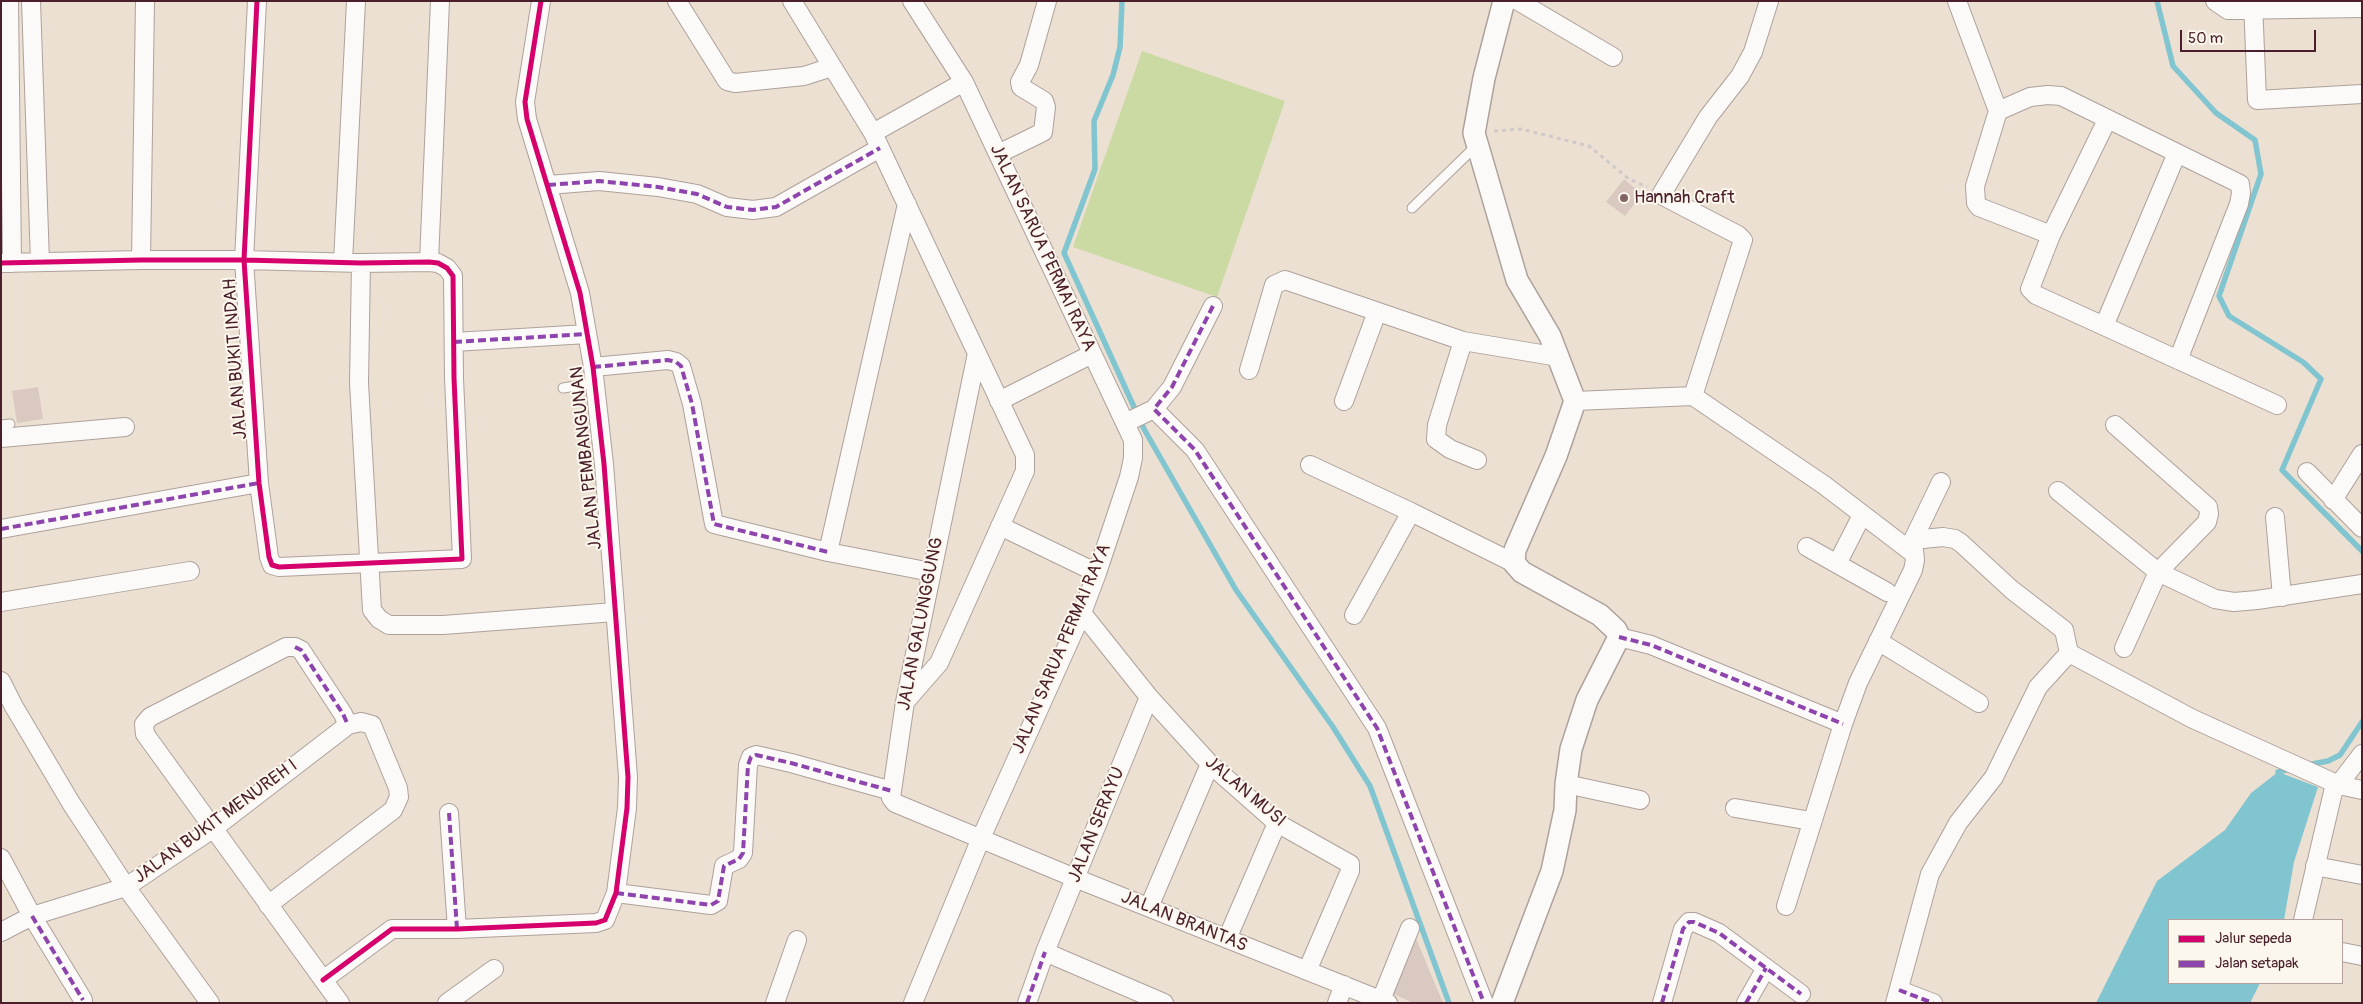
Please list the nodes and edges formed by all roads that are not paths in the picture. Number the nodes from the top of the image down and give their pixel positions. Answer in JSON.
{"nodes":[{"id":1,"x":9,"y":1,"type":"edge"},
{"id":2,"x":30,"y":1,"type":"edge"},
{"id":3,"x":145,"y":1,"type":"edge"},
{"id":4,"x":257,"y":1,"type":"edge"},
{"id":5,"x":356,"y":1,"type":"edge"},
{"id":6,"x":440,"y":1,"type":"edge"},
{"id":7,"x":541,"y":1,"type":"edge"},
{"id":8,"x":677,"y":1,"type":"edge"},
{"id":9,"x":792,"y":1,"type":"edge"},
{"id":10,"x":912,"y":1,"type":"edge"},
{"id":11,"x":1047,"y":1,"type":"edge"},
{"id":12,"x":1504,"y":1,"type":"edge"},
{"id":13,"x":1518,"y":1,"type":"edge"},
{"id":14,"x":1768,"y":1,"type":"edge"},
{"id":15,"x":1957,"y":1,"type":"edge"},
{"id":16,"x":2215,"y":1,"type":"edge"},
{"id":17,"x":2337,"y":4,"type":"edge"},
{"id":18,"x":2252,"y":6,"type":"edge"},
{"id":19,"x":2362,"y":8,"type":"edge"},
{"id":20,"x":6,"y":50,"type":"edge"},
{"id":21,"x":1613,"y":57,"type":"dead end"},
{"id":22,"x":832,"y":66,"type":"junction"},
{"id":23,"x":964,"y":82,"type":"junction"},
{"id":24,"x":2362,"y":94,"type":"edge"},
{"id":25,"x":2321,"y":96,"type":"junction"},
{"id":26,"x":2362,"y":103,"type":"edge"},
{"id":27,"x":1998,"y":111,"type":"junction"},
{"id":28,"x":2107,"y":120,"type":"junction"},
{"id":29,"x":1476,"y":138,"type":"junction"},
{"id":30,"x":877,"y":141,"type":"junction"},
{"id":31,"x":2177,"y":153,"type":"junction"},
{"id":32,"x":998,"y":154,"type":"junction"},
{"id":33,"x":548,"y":185,"type":"junction"},
{"id":34,"x":907,"y":204,"type":"junction"},
{"id":35,"x":1412,"y":208,"type":"dead end"},
{"id":36,"x":2051,"y":234,"type":"junction"},
{"id":37,"x":141,"y":260,"type":"junction"},
{"id":38,"x":244,"y":260,"type":"junction"},
{"id":39,"x":40,"y":262,"type":"junction"},
{"id":40,"x":342,"y":262,"type":"junction"},
{"id":41,"x":361,"y":262,"type":"junction"},
{"id":42,"x":429,"y":262,"type":"junction"},
{"id":43,"x":7,"y":263,"type":"edge"},
{"id":44,"x":1213,"y":306,"type":"dead end"},
{"id":45,"x":1377,"y":312,"type":"junction"},
{"id":46,"x":2104,"y":326,"type":"junction"},
{"id":47,"x":588,"y":334,"type":"junction"},
{"id":48,"x":1463,"y":341,"type":"junction"},
{"id":49,"x":454,"y":342,"type":"junction"},
{"id":50,"x":977,"y":353,"type":"junction"},
{"id":51,"x":1092,"y":354,"type":"junction"},
{"id":52,"x":1559,"y":358,"type":"junction"},
{"id":53,"x":2178,"y":360,"type":"junction"},
{"id":54,"x":1249,"y":370,"type":"dead end"},
{"id":55,"x":594,"y":375,"type":"junction"},
{"id":56,"x":563,"y":388,"type":"dead end"},
{"id":57,"x":1693,"y":396,"type":"junction"},
{"id":58,"x":999,"y":401,"type":"junction"},
{"id":59,"x":1344,"y":401,"type":"dead end"},
{"id":60,"x":1575,"y":401,"type":"junction"},
{"id":61,"x":2277,"y":404,"type":"dead end"},
{"id":62,"x":1139,"y":417,"type":"junction"},
{"id":63,"x":2115,"y":425,"type":"dead end"},
{"id":64,"x":126,"y":427,"type":"dead end"},
{"id":65,"x":4,"y":429,"type":"edge"},
{"id":66,"x":2362,"y":454,"type":"edge"},
{"id":67,"x":1477,"y":460,"type":"dead end"},
{"id":68,"x":1310,"y":466,"type":"dead end"},
{"id":69,"x":2306,"y":472,"type":"dead end"},
{"id":70,"x":1941,"y":482,"type":"dead end"},
{"id":71,"x":259,"y":483,"type":"junction"},
{"id":72,"x":2058,"y":492,"type":"dead end"},
{"id":73,"x":2333,"y":500,"type":"junction"},
{"id":74,"x":1411,"y":512,"type":"junction"},
{"id":75,"x":1862,"y":515,"type":"junction"},
{"id":76,"x":2275,"y":517,"type":"dead end"},
{"id":77,"x":1000,"y":526,"type":"junction"},
{"id":78,"x":2362,"y":528,"type":"edge"},
{"id":79,"x":1,"y":529,"type":"edge"},
{"id":80,"x":1912,"y":546,"type":"junction"},
{"id":81,"x":1807,"y":547,"type":"dead end"},
{"id":82,"x":828,"y":552,"type":"junction"},
{"id":83,"x":369,"y":562,"type":"junction"},
{"id":84,"x":1514,"y":563,"type":"junction"},
{"id":85,"x":1838,"y":564,"type":"junction"},
{"id":86,"x":190,"y":571,"type":"dead end"},
{"id":87,"x":931,"y":572,"type":"junction"},
{"id":88,"x":2158,"y":572,"type":"junction"},
{"id":89,"x":1097,"y":574,"type":"junction"},
{"id":90,"x":2362,"y":584,"type":"edge"},
{"id":91,"x":1887,"y":592,"type":"dead end"},
{"id":92,"x":2282,"y":597,"type":"junction"},
{"id":93,"x":1,"y":602,"type":"edge"},
{"id":94,"x":615,"y":612,"type":"junction"},
{"id":95,"x":1082,"y":613,"type":"junction"},
{"id":96,"x":1354,"y":615,"type":"dead end"},
{"id":97,"x":1619,"y":637,"type":"junction"},
{"id":98,"x":1878,"y":641,"type":"junction"},
{"id":99,"x":2124,"y":648,"type":"dead end"},
{"id":100,"x":2069,"y":653,"type":"junction"},
{"id":101,"x":1,"y":681,"type":"edge"},
{"id":102,"x":1149,"y":697,"type":"junction"},
{"id":103,"x":905,"y":702,"type":"junction"},
{"id":104,"x":1979,"y":703,"type":"dead end"},
{"id":105,"x":1843,"y":724,"type":"junction"},
{"id":106,"x":348,"y":725,"type":"junction"},
{"id":107,"x":2362,"y":754,"type":"edge"},
{"id":108,"x":1210,"y":764,"type":"junction"},
{"id":109,"x":2333,"y":782,"type":"junction"},
{"id":110,"x":1566,"y":784,"type":"junction"},
{"id":111,"x":2362,"y":790,"type":"edge"},
{"id":112,"x":892,"y":791,"type":"junction"},
{"id":113,"x":1640,"y":800,"type":"dead end"},
{"id":114,"x":1736,"y":808,"type":"dead end"},
{"id":115,"x":449,"y":813,"type":"dead end"},
{"id":116,"x":1811,"y":821,"type":"junction"},
{"id":117,"x":1277,"y":823,"type":"junction"},
{"id":118,"x":214,"y":828,"type":"junction"},
{"id":119,"x":982,"y":838,"type":"junction"},
{"id":120,"x":1,"y":858,"type":"edge"},
{"id":121,"x":2315,"y":866,"type":"junction"},
{"id":122,"x":2362,"y":875,"type":"edge"},
{"id":123,"x":1075,"y":878,"type":"junction"},
{"id":124,"x":126,"y":887,"type":"junction"},
{"id":125,"x":616,"y":893,"type":"junction"},
{"id":126,"x":268,"y":905,"type":"junction"},
{"id":127,"x":1786,"y":906,"type":"dead end"},
{"id":128,"x":1149,"y":907,"type":"junction"},
{"id":129,"x":32,"y":916,"type":"junction"},
{"id":130,"x":2303,"y":919,"type":"edge"},
{"id":131,"x":1410,"y":928,"type":"dead end"},
{"id":132,"x":457,"y":929,"type":"junction"},
{"id":133,"x":1,"y":932,"type":"edge"},
{"id":134,"x":1228,"y":939,"type":"junction"},
{"id":135,"x":797,"y":940,"type":"dead end"},
{"id":136,"x":1045,"y":952,"type":"junction"},
{"id":137,"x":2343,"y":952,"type":"edge"},
{"id":138,"x":2362,"y":956,"type":"edge"},
{"id":139,"x":1766,"y":968,"type":"junction"},
{"id":140,"x":494,"y":969,"type":"dead end"},
{"id":141,"x":1307,"y":971,"type":"junction"},
{"id":142,"x":323,"y":980,"type":"junction"},
{"id":143,"x":1344,"y":985,"type":"junction"},
{"id":144,"x":1801,"y":994,"type":"dead end"},
{"id":145,"x":1897,"y":996,"type":"edge"},
{"id":146,"x":83,"y":1000,"type":"dead end"},
{"id":147,"x":1385,"y":1001,"type":"edge"},
{"id":148,"x":210,"y":1003,"type":"edge"},
{"id":149,"x":340,"y":1003,"type":"edge"},
{"id":150,"x":447,"y":1003,"type":"edge"},
{"id":151,"x":775,"y":1003,"type":"edge"},
{"id":152,"x":913,"y":1003,"type":"edge"},
{"id":153,"x":1027,"y":1003,"type":"edge"},
{"id":154,"x":1164,"y":1003,"type":"edge"},
{"id":155,"x":1336,"y":1003,"type":"edge"},
{"id":156,"x":1484,"y":1003,"type":"edge"},
{"id":157,"x":1502,"y":1003,"type":"edge"},
{"id":158,"x":1662,"y":1003,"type":"edge"},
{"id":159,"x":1746,"y":1003,"type":"edge"},
{"id":160,"x":1933,"y":1003,"type":"edge"}],
"edges":[{"from":1,"to":20,"type":"street"},
{"from":2,"to":39,"type":"street"},
{"from":3,"to":37,"type":"street"},
{"from":4,"to":38,"type":"street","name":"JALAN BUKIT INDAH"},
{"from":5,"to":40,"type":"street"},
{"from":6,"to":42,"type":"street"},
{"from":7,"to":33,"type":"street","name":"JALAN PEMBANGUNAN"},
{"from":8,"to":22,"type":"street"},
{"from":9,"to":22,"type":"street"},
{"from":10,"to":23,"type":"street","name":"JALAN SARUA PERMAI RAYA"},
{"from":11,"to":32,"type":"street"},
{"from":12,"to":29,"type":"street"},
{"from":13,"to":21,"type":"street"},
{"from":14,"to":57,"type":"street"},
{"from":15,"to":27,"type":"street"},
{"from":16,"to":18,"type":"street"},
{"from":17,"to":18,"type":"street"},
{"from":17,"to":19,"type":"street"},
{"from":18,"to":25,"type":"street"},
{"from":20,"to":43,"type":"street"},
{"from":22,"to":30,"type":"street"},
{"from":23,"to":30,"type":"street"},
{"from":23,"to":32,"type":"street","name":"JALAN SARUA PERMAI RAYA"},
{"from":24,"to":25,"type":"street"},
{"from":25,"to":26,"type":"street"},
{"from":27,"to":28,"type":"street"},
{"from":27,"to":36,"type":"street"},
{"from":28,"to":31,"type":"street"},
{"from":28,"to":36,"type":"street"},
{"from":29,"to":35,"type":"lane"},
{"from":29,"to":52,"type":"street"},
{"from":30,"to":33,"type":"street"},
{"from":30,"to":34,"type":"street"},
{"from":31,"to":46,"type":"street"},
{"from":31,"to":53,"type":"street"},
{"from":32,"to":51,"type":"street","name":"JALAN SARUA PERMAI RAYA"},
{"from":33,"to":47,"type":"street","name":"JALAN PEMBANGUNAN"},
{"from":34,"to":50,"type":"street"},
{"from":34,"to":82,"type":"street"},
{"from":36,"to":46,"type":"street"},
{"from":37,"to":38,"type":"street"},
{"from":37,"to":39,"type":"street"},
{"from":38,"to":40,"type":"street"},
{"from":38,"to":71,"type":"street","name":"JALAN BUKIT INDAH"},
{"from":39,"to":43,"type":"street"},
{"from":40,"to":41,"type":"street"},
{"from":41,"to":42,"type":"street"},
{"from":41,"to":83,"type":"street"},
{"from":42,"to":49,"type":"street"},
{"from":44,"to":62,"type":"street"},
{"from":45,"to":48,"type":"street"},
{"from":45,"to":54,"type":"street"},
{"from":45,"to":59,"type":"street"},
{"from":46,"to":53,"type":"street"},
{"from":47,"to":49,"type":"street"},
{"from":47,"to":55,"type":"street","name":"JALAN PEMBANGUNAN"},
{"from":48,"to":52,"type":"street"},
{"from":48,"to":67,"type":"street"},
{"from":49,"to":83,"type":"street"},
{"from":50,"to":58,"type":"street"},
{"from":50,"to":87,"type":"street","name":"JALAN GALUNGGUNG"},
{"from":51,"to":58,"type":"street"},
{"from":51,"to":62,"type":"street","name":"JALAN SARUA PERMAI RAYA"},
{"from":52,"to":60,"type":"street"},
{"from":53,"to":61,"type":"street"},
{"from":55,"to":56,"type":"lane"},
{"from":55,"to":82,"type":"street"},
{"from":55,"to":94,"type":"street","name":"JALAN PEMBANGUNAN"},
{"from":57,"to":60,"type":"street"},
{"from":57,"to":75,"type":"street"},
{"from":58,"to":77,"type":"street"},
{"from":60,"to":84,"type":"street"},
{"from":62,"to":89,"type":"street","name":"JALAN SARUA PERMAI RAYA"},
{"from":62,"to":156,"type":"street"},
{"from":63,"to":88,"type":"street"},
{"from":64,"to":65,"type":"street"},
{"from":66,"to":73,"type":"street"},
{"from":68,"to":74,"type":"street"},
{"from":69,"to":73,"type":"street"},
{"from":70,"to":80,"type":"street"},
{"from":71,"to":79,"type":"street"},
{"from":71,"to":83,"type":"street","name":"JALAN BUKIT INDAH"},
{"from":72,"to":88,"type":"street"},
{"from":73,"to":78,"type":"street"},
{"from":74,"to":84,"type":"street"},
{"from":74,"to":96,"type":"street"},
{"from":75,"to":80,"type":"street"},
{"from":75,"to":85,"type":"street"},
{"from":76,"to":92,"type":"street"},
{"from":77,"to":89,"type":"street"},
{"from":77,"to":103,"type":"street"},
{"from":80,"to":98,"type":"street"},
{"from":80,"to":100,"type":"street"},
{"from":81,"to":85,"type":"street"},
{"from":82,"to":87,"type":"street"},
{"from":83,"to":94,"type":"street"},
{"from":84,"to":97,"type":"street"},
{"from":85,"to":91,"type":"street"},
{"from":86,"to":93,"type":"street"},
{"from":87,"to":103,"type":"street","name":"JALAN GALUNGGUNG"},
{"from":88,"to":92,"type":"street"},
{"from":88,"to":99,"type":"street"},
{"from":89,"to":95,"type":"street","name":"JALAN SARUA PERMAI RAYA"},
{"from":90,"to":92,"type":"street"},
{"from":94,"to":125,"type":"street","name":"JALAN PEMBANGUNAN"},
{"from":95,"to":102,"type":"street","name":"JALAN MUSI"},
{"from":95,"to":119,"type":"street","name":"JALAN SARUA PERMAI RAYA"},
{"from":97,"to":105,"type":"street"},
{"from":97,"to":110,"type":"street"},
{"from":98,"to":104,"type":"street"},
{"from":98,"to":105,"type":"street"},
{"from":100,"to":109,"type":"street"},
{"from":100,"to":145,"type":"street"},
{"from":101,"to":124,"type":"street"},
{"from":102,"to":108,"type":"street","name":"JALAN MUSI"},
{"from":102,"to":123,"type":"street","name":"JALAN SERAYU"},
{"from":103,"to":112,"type":"street","name":"JALAN GALUNGGUNG"},
{"from":105,"to":116,"type":"street"},
{"from":106,"to":118,"type":"street","name":"JALAN BUKIT MENUREH I"},
{"from":106,"to":118,"type":"street"},
{"from":106,"to":126,"type":"street"},
{"from":107,"to":109,"type":"street"},
{"from":108,"to":117,"type":"street","name":"JALAN MUSI"},
{"from":108,"to":128,"type":"street"},
{"from":109,"to":111,"type":"street"},
{"from":109,"to":121,"type":"street"},
{"from":110,"to":113,"type":"street"},
{"from":110,"to":157,"type":"street"},
{"from":112,"to":119,"type":"street"},
{"from":112,"to":125,"type":"street"},
{"from":114,"to":116,"type":"street"},
{"from":115,"to":132,"type":"street"},
{"from":116,"to":127,"type":"street"},
{"from":117,"to":134,"type":"street"},
{"from":117,"to":141,"type":"street","name":"JALAN MUSI"},
{"from":118,"to":124,"type":"street","name":"JALAN BUKIT MENUREH I"},
{"from":118,"to":126,"type":"street"},
{"from":119,"to":123,"type":"street","name":"JALAN BRANTAS"},
{"from":119,"to":152,"type":"street","name":"JALAN SARUA PERMAI RAYA"},
{"from":120,"to":129,"type":"street"},
{"from":121,"to":122,"type":"street"},
{"from":121,"to":130,"type":"street"},
{"from":123,"to":128,"type":"street","name":"JALAN BRANTAS"},
{"from":123,"to":136,"type":"street","name":"JALAN SERAYU"},
{"from":124,"to":129,"type":"street"},
{"from":124,"to":148,"type":"street","name":"JALAN BUKIT MENUREH I"},
{"from":125,"to":132,"type":"street","name":"JALAN PEMBANGUNAN"},
{"from":126,"to":142,"type":"street"},
{"from":128,"to":134,"type":"street","name":"JALAN BRANTAS"},
{"from":129,"to":133,"type":"street"},
{"from":129,"to":146,"type":"street"},
{"from":131,"to":147,"type":"street"},
{"from":132,"to":142,"type":"street"},
{"from":134,"to":141,"type":"street","name":"JALAN BRANTAS"},
{"from":135,"to":151,"type":"street"},
{"from":136,"to":153,"type":"street","name":"JALAN SERAYU"},
{"from":136,"to":154,"type":"street"},
{"from":137,"to":138,"type":"street"},
{"from":139,"to":144,"type":"street"},
{"from":139,"to":158,"type":"street"},
{"from":139,"to":159,"type":"street"},
{"from":140,"to":150,"type":"street"},
{"from":141,"to":143,"type":"street","name":"JALAN BRANTAS"},
{"from":142,"to":149,"type":"street"},
{"from":143,"to":147,"type":"street","name":"JALAN BRANTAS"},
{"from":143,"to":155,"type":"street"},
{"from":145,"to":160,"type":"street"}]}
